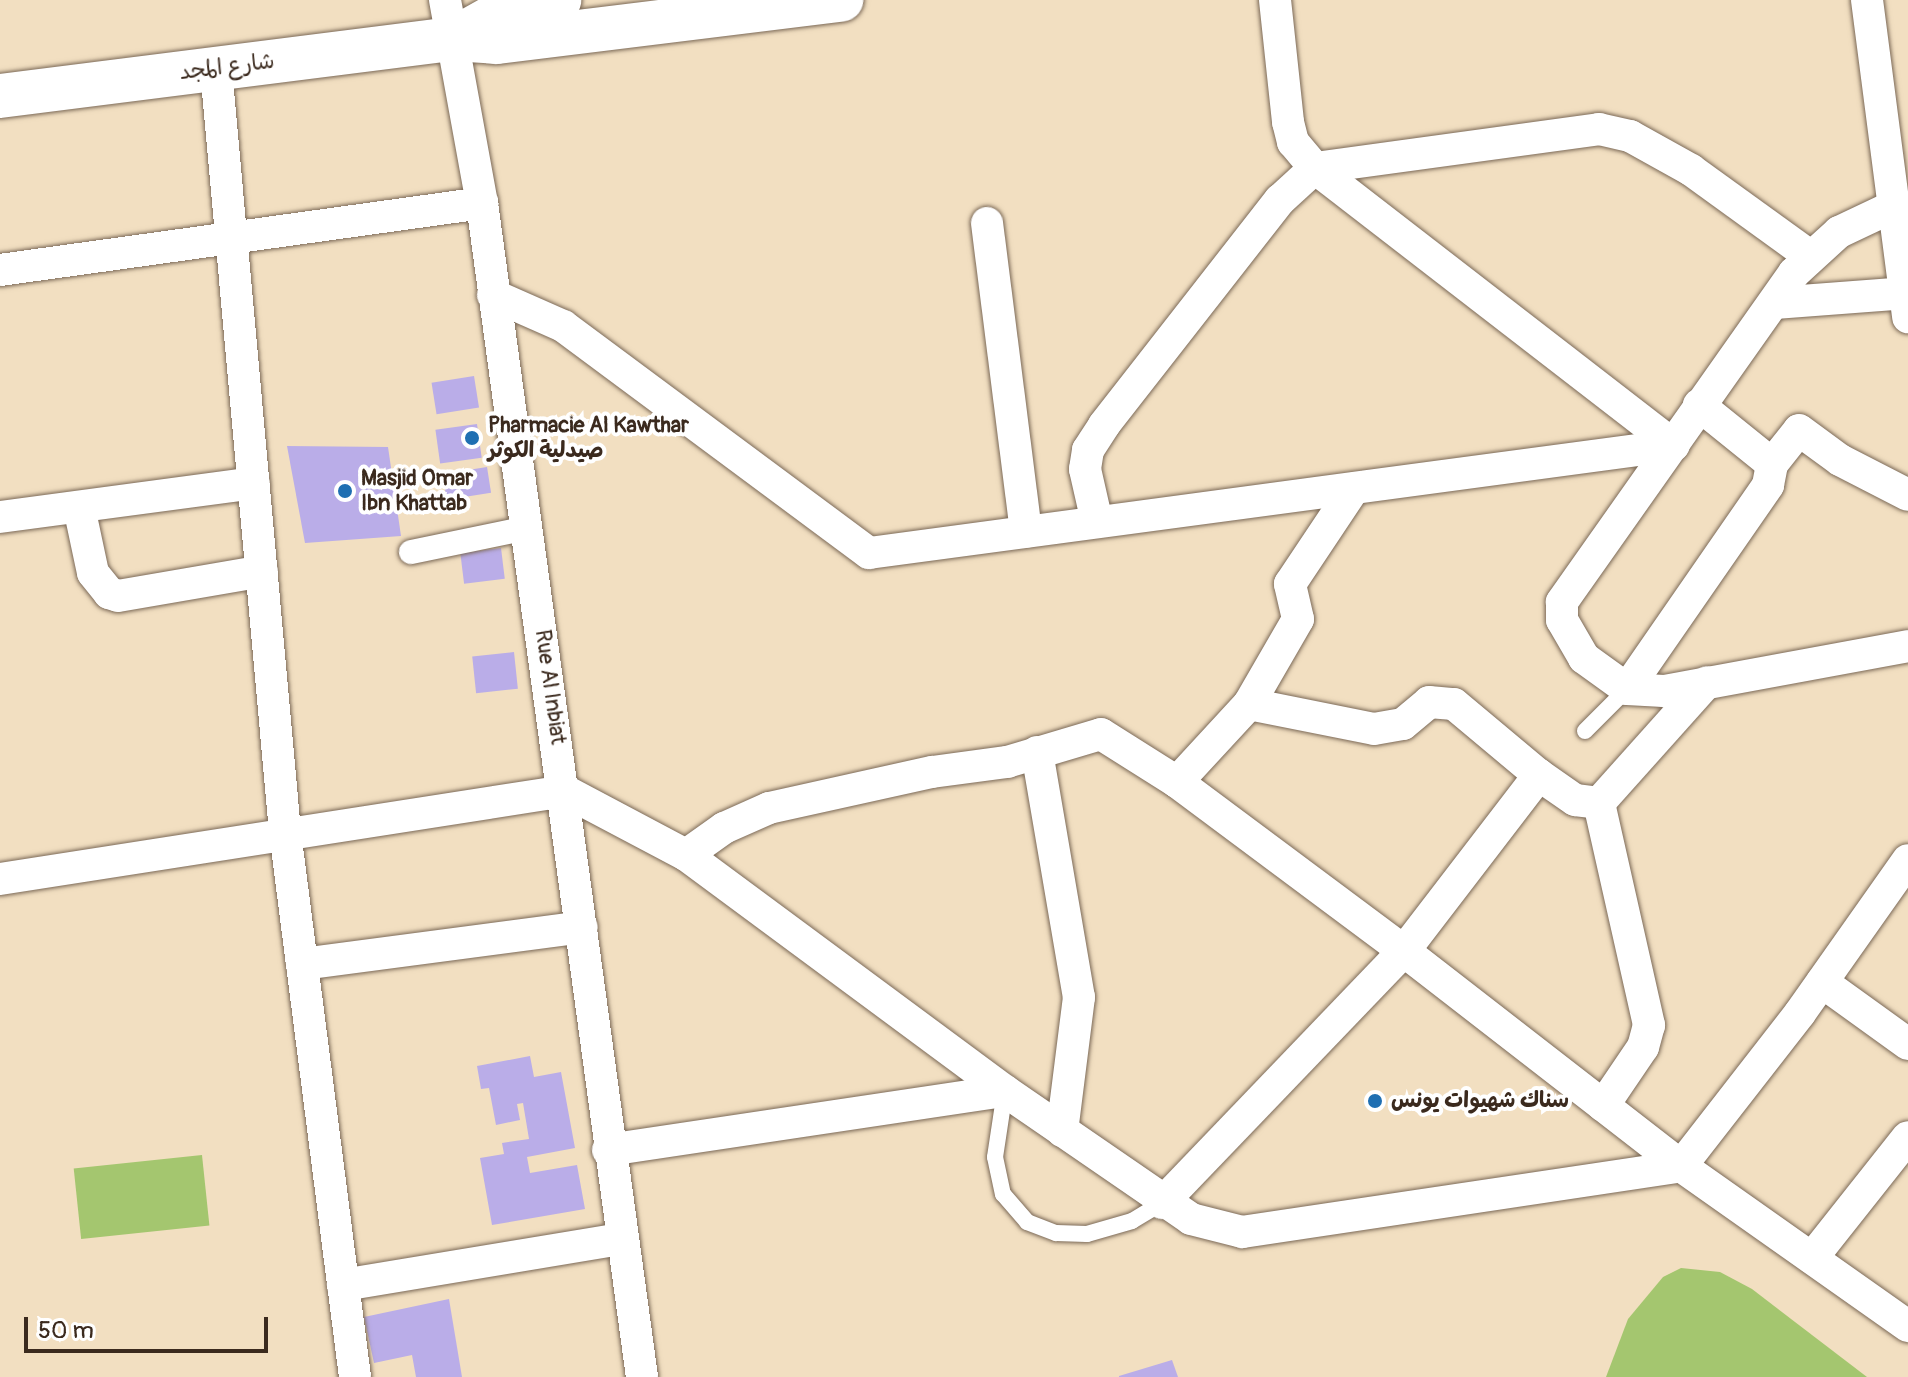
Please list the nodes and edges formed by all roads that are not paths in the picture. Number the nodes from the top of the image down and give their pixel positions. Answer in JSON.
{"nodes":[{"id":1,"x":559,"y":0,"type":"edge"},
{"id":2,"x":841,"y":0,"type":"edge"},
{"id":3,"x":1275,"y":0,"type":"edge"},
{"id":4,"x":1867,"y":0,"type":"edge"},
{"id":5,"x":449,"y":19,"type":"edge"},
{"id":6,"x":216,"y":69,"type":"junction"},
{"id":7,"x":0,"y":96,"type":"edge"},
{"id":8,"x":1315,"y":168,"type":"junction"},
{"id":9,"x":482,"y":203,"type":"junction"},
{"id":10,"x":1892,"y":207,"type":"junction"},
{"id":11,"x":987,"y":223,"type":"dead end"},
{"id":12,"x":229,"y":240,"type":"junction"},
{"id":13,"x":1810,"y":256,"type":"junction"},
{"id":14,"x":0,"y":270,"type":"edge"},
{"id":15,"x":493,"y":295,"type":"junction"},
{"id":16,"x":1906,"y":301,"type":"edge"},
{"id":17,"x":1774,"y":303,"type":"junction"},
{"id":18,"x":1699,"y":405,"type":"junction"},
{"id":19,"x":1674,"y":445,"type":"junction"},
{"id":20,"x":1772,"y":464,"type":"junction"},
{"id":21,"x":254,"y":483,"type":"junction"},
{"id":22,"x":1354,"y":488,"type":"junction"},
{"id":23,"x":1908,"y":495,"type":"edge"},
{"id":24,"x":79,"y":507,"type":"junction"},
{"id":25,"x":0,"y":517,"type":"edge"},
{"id":26,"x":1097,"y":522,"type":"junction"},
{"id":27,"x":527,"y":528,"type":"junction"},
{"id":28,"x":1026,"y":532,"type":"junction"},
{"id":29,"x":411,"y":552,"type":"dead end"},
{"id":30,"x":262,"y":571,"type":"junction"},
{"id":31,"x":1905,"y":656,"type":"edge"},
{"id":32,"x":1707,"y":682,"type":"junction"},
{"id":33,"x":1627,"y":689,"type":"junction"},
{"id":34,"x":1249,"y":704,"type":"junction"},
{"id":35,"x":1585,"y":731,"type":"dead end"},
{"id":36,"x":1037,"y":752,"type":"junction"},
{"id":37,"x":1539,"y":775,"type":"junction"},
{"id":38,"x":1177,"y":782,"type":"junction"},
{"id":39,"x":565,"y":791,"type":"junction"},
{"id":40,"x":1599,"y":803,"type":"junction"},
{"id":41,"x":285,"y":832,"type":"junction"},
{"id":42,"x":686,"y":855,"type":"junction"},
{"id":43,"x":1908,"y":860,"type":"edge"},
{"id":44,"x":0,"y":879,"type":"edge"},
{"id":45,"x":582,"y":927,"type":"junction"},
{"id":46,"x":1404,"y":951,"type":"junction"},
{"id":47,"x":302,"y":964,"type":"junction"},
{"id":48,"x":1822,"y":982,"type":"junction"},
{"id":49,"x":1908,"y":1044,"type":"edge"},
{"id":50,"x":1005,"y":1091,"type":"junction"},
{"id":51,"x":1603,"y":1106,"type":"junction"},
{"id":52,"x":1062,"y":1131,"type":"junction"},
{"id":53,"x":1908,"y":1137,"type":"edge"},
{"id":54,"x":608,"y":1150,"type":"junction"},
{"id":55,"x":1681,"y":1166,"type":"junction"},
{"id":56,"x":1162,"y":1203,"type":"junction"},
{"id":57,"x":621,"y":1239,"type":"junction"},
{"id":58,"x":1812,"y":1258,"type":"junction"},
{"id":59,"x":343,"y":1285,"type":"junction"},
{"id":60,"x":1908,"y":1326,"type":"edge"},
{"id":61,"x":355,"y":1377,"type":"edge"},
{"id":62,"x":642,"y":1377,"type":"edge"}],
"edges":[{"from":1,"to":5,"type":"main road","name":"شارع المجد"},
{"from":2,"to":5,"type":"main road","name":"شارع المجد"},
{"from":3,"to":8,"type":"street"},
{"from":4,"to":10,"type":"street"},
{"from":5,"to":6,"type":"main road","name":"شارع المجد"},
{"from":5,"to":9,"type":"street","name":"Rue Al Inbiat"},
{"from":6,"to":7,"type":"main road","name":"شارع المجد"},
{"from":6,"to":12,"type":"street"},
{"from":8,"to":13,"type":"street"},
{"from":8,"to":19,"type":"street"},
{"from":8,"to":26,"type":"street"},
{"from":9,"to":12,"type":"street"},
{"from":9,"to":15,"type":"street","name":"Rue Al Inbiat"},
{"from":10,"to":13,"type":"street"},
{"from":10,"to":16,"type":"street"},
{"from":11,"to":28,"type":"street"},
{"from":12,"to":14,"type":"street"},
{"from":12,"to":21,"type":"street"},
{"from":13,"to":17,"type":"street"},
{"from":15,"to":27,"type":"street","name":"Rue Al Inbiat"},
{"from":15,"to":28,"type":"street"},
{"from":16,"to":17,"type":"street"},
{"from":17,"to":18,"type":"street"},
{"from":18,"to":19,"type":"street"},
{"from":18,"to":20,"type":"street"},
{"from":19,"to":22,"type":"street"},
{"from":19,"to":33,"type":"street"},
{"from":20,"to":23,"type":"street"},
{"from":20,"to":33,"type":"street"},
{"from":21,"to":24,"type":"street"},
{"from":21,"to":30,"type":"street"},
{"from":22,"to":26,"type":"street"},
{"from":22,"to":34,"type":"street"},
{"from":24,"to":25,"type":"street"},
{"from":24,"to":30,"type":"street"},
{"from":26,"to":28,"type":"street"},
{"from":27,"to":29,"type":"street"},
{"from":27,"to":39,"type":"street","name":"Rue Al Inbiat"},
{"from":30,"to":41,"type":"street"},
{"from":31,"to":32,"type":"street"},
{"from":32,"to":33,"type":"street"},
{"from":32,"to":40,"type":"street"},
{"from":33,"to":35,"type":"lane"},
{"from":34,"to":37,"type":"street"},
{"from":34,"to":38,"type":"street"},
{"from":36,"to":38,"type":"street"},
{"from":36,"to":42,"type":"street"},
{"from":36,"to":52,"type":"street"},
{"from":37,"to":40,"type":"street"},
{"from":37,"to":46,"type":"street"},
{"from":38,"to":46,"type":"street"},
{"from":39,"to":41,"type":"street"},
{"from":39,"to":42,"type":"street"},
{"from":39,"to":45,"type":"street","name":"Rue Al Inbiat"},
{"from":40,"to":51,"type":"street"},
{"from":41,"to":44,"type":"street"},
{"from":41,"to":47,"type":"street"},
{"from":42,"to":50,"type":"street"},
{"from":43,"to":48,"type":"street"},
{"from":45,"to":47,"type":"street"},
{"from":45,"to":54,"type":"street","name":"Rue Al Inbiat"},
{"from":46,"to":51,"type":"street"},
{"from":46,"to":56,"type":"street"},
{"from":47,"to":59,"type":"street"},
{"from":48,"to":49,"type":"street"},
{"from":48,"to":55,"type":"street"},
{"from":50,"to":52,"type":"street"},
{"from":50,"to":54,"type":"street"},
{"from":50,"to":56,"type":"lane"},
{"from":51,"to":55,"type":"street"},
{"from":52,"to":56,"type":"street"},
{"from":53,"to":58,"type":"street"},
{"from":54,"to":57,"type":"street","name":"Rue Al Inbiat"},
{"from":55,"to":56,"type":"street"},
{"from":55,"to":58,"type":"street"},
{"from":57,"to":59,"type":"street"},
{"from":57,"to":62,"type":"street","name":"Rue Al Inbiat"},
{"from":58,"to":60,"type":"street"},
{"from":59,"to":61,"type":"street"}]}
